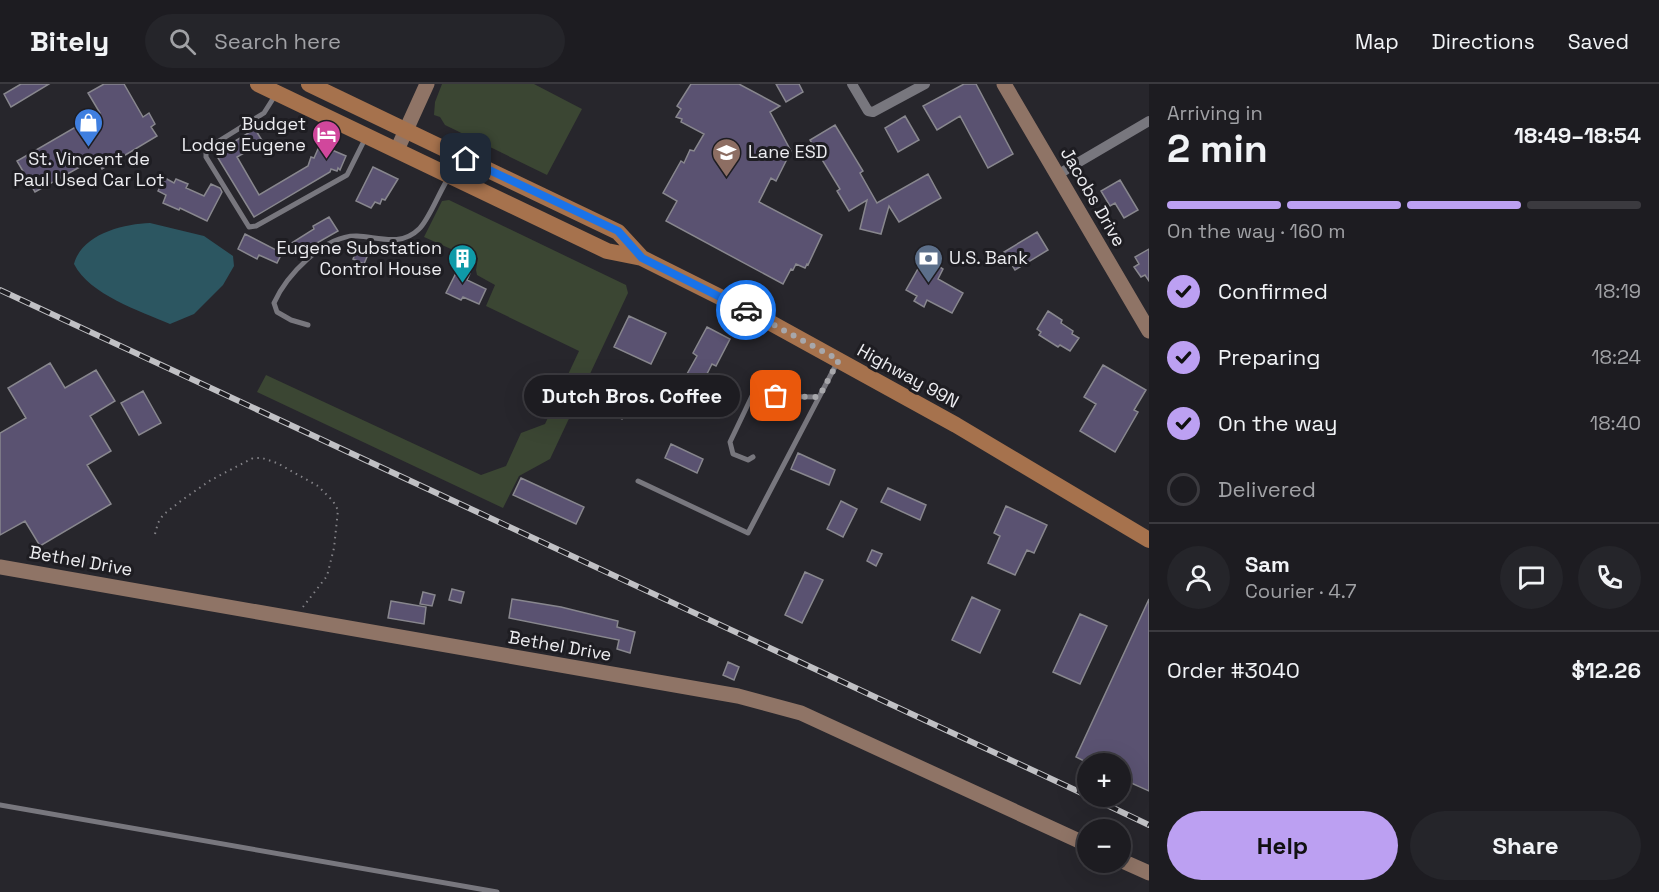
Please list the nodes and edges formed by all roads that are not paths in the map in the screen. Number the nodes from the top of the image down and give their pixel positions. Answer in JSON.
{"nodes":[{"id":1,"x":258,"y":84,"type":"edge"},
{"id":2,"x":309,"y":84,"type":"edge"},
{"id":3,"x":427,"y":84,"type":"edge"},
{"id":4,"x":852,"y":84,"type":"edge"},
{"id":5,"x":925,"y":84,"type":"edge"},
{"id":6,"x":1004,"y":84,"type":"edge"},
{"id":7,"x":277,"y":93,"type":"junction"},
{"id":8,"x":1149,"y":121,"type":"edge"},
{"id":9,"x":406,"y":130,"type":"junction"},
{"id":10,"x":366,"y":135,"type":"junction"},
{"id":11,"x":397,"y":150,"type":"junction"},
{"id":12,"x":1058,"y":175,"type":"junction"},
{"id":13,"x":449,"y":176,"type":"junction"},
{"id":14,"x":642,"y":258,"type":"junction"},
{"id":15,"x":308,"y":325,"type":"dead end"},
{"id":16,"x":1148,"y":327,"type":"edge"},
{"id":17,"x":839,"y":360,"type":"junction"},
{"id":18,"x":819,"y":397,"type":"junction"},
{"id":19,"x":753,"y":457,"type":"dead end"},
{"id":20,"x":638,"y":481,"type":"dead end"},
{"id":21,"x":1149,"y":540,"type":"edge"},
{"id":22,"x":0,"y":567,"type":"edge"},
{"id":23,"x":0,"y":805,"type":"edge"},
{"id":24,"x":1077,"y":840,"type":"edge"},
{"id":25,"x":1131,"y":865,"type":"edge"},
{"id":26,"x":1149,"y":873,"type":"edge"},
{"id":27,"x":497,"y":892,"type":"edge"}],
"edges":[{"from":1,"to":7,"type":"main road","name":"Highway 99N"},
{"from":2,"to":9,"type":"main road","name":"Highway 99N"},
{"from":3,"to":9,"type":"street"},
{"from":4,"to":5,"type":"street"},
{"from":6,"to":12,"type":"street","name":"Jacobs Drive"},
{"from":7,"to":10,"type":"main road","name":"Highway 99N"},
{"from":7,"to":10,"type":"lane"},
{"from":8,"to":12,"type":"street"},
{"from":9,"to":11,"type":"street"},
{"from":9,"to":14,"type":"main road","name":"Highway 99N"},
{"from":10,"to":11,"type":"main road","name":"Highway 99N"},
{"from":11,"to":13,"type":"main road","name":"Highway 99N"},
{"from":12,"to":16,"type":"street","name":"Jacobs Drive"},
{"from":13,"to":14,"type":"main road","name":"Highway 99N"},
{"from":13,"to":15,"type":"lane"},
{"from":14,"to":17,"type":"main road","name":"Highway 99N"},
{"from":17,"to":18,"type":"lane"},
{"from":17,"to":21,"type":"main road","name":"Highway 99N"},
{"from":18,"to":19,"type":"lane"},
{"from":18,"to":20,"type":"lane"},
{"from":22,"to":24,"type":"street","name":"Bethel Drive"},
{"from":23,"to":27,"type":"lane"},
{"from":25,"to":26,"type":"street"}]}
